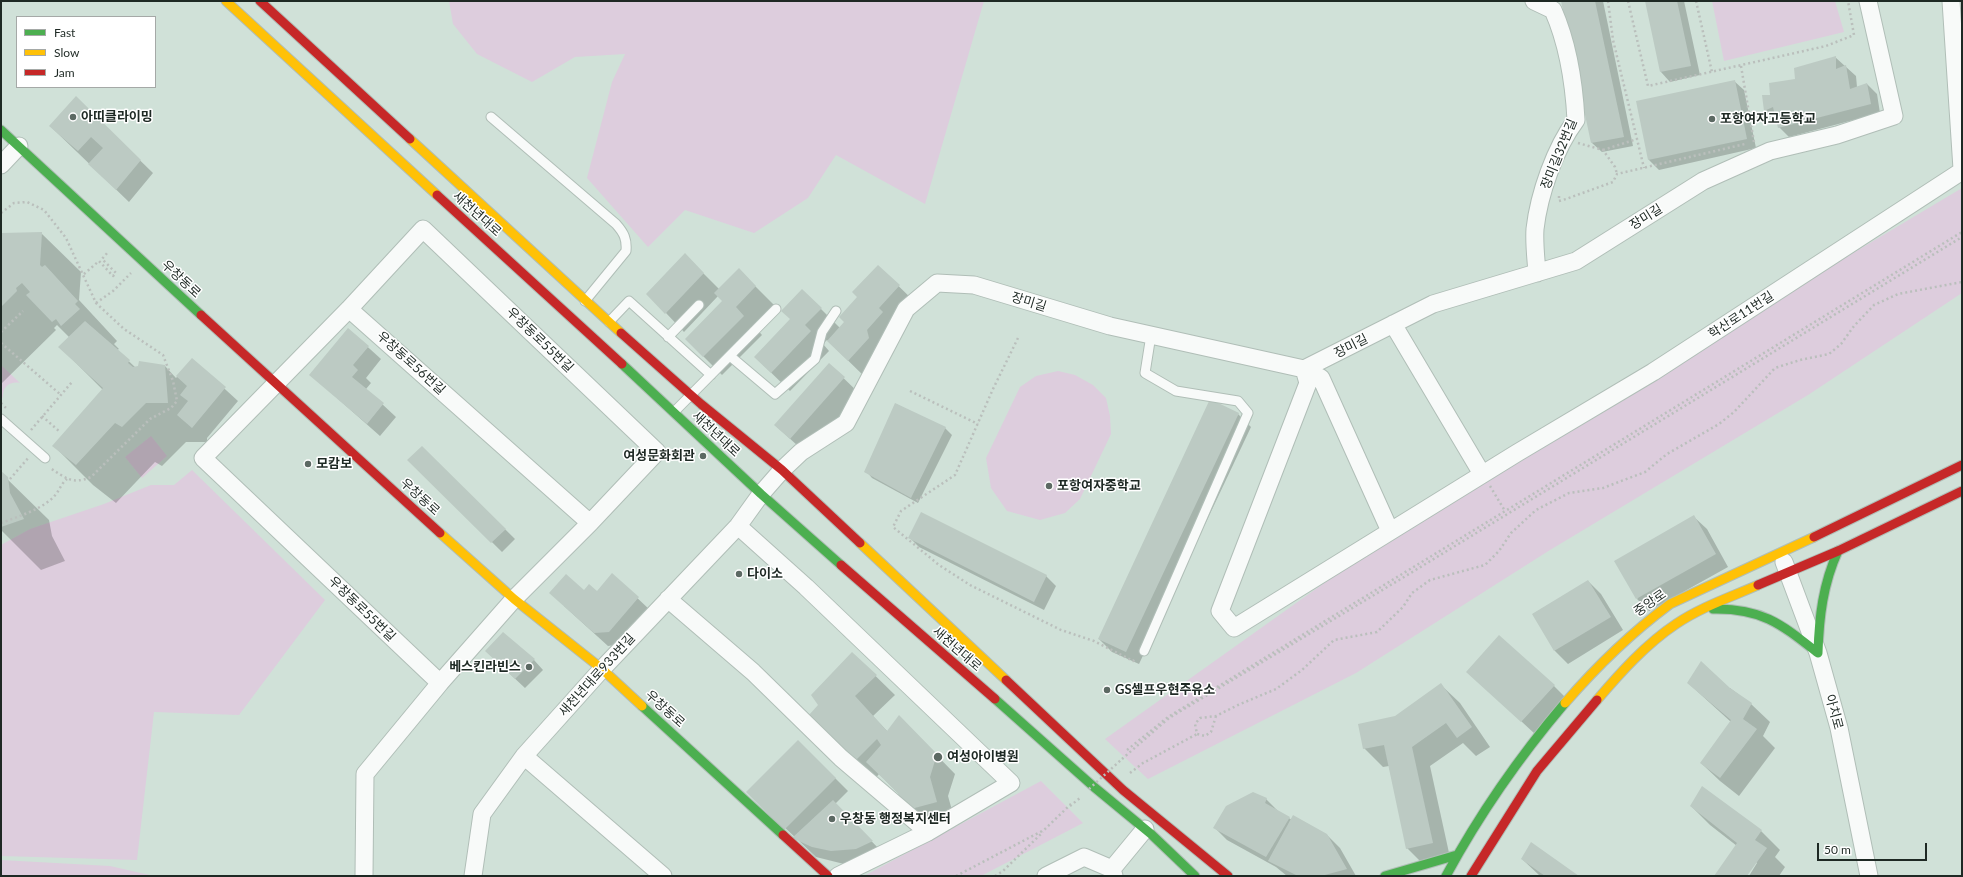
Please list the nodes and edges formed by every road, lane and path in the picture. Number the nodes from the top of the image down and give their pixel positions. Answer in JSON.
{"nodes":[{"id":1,"x":226,"y":1,"type":"edge"},
{"id":2,"x":260,"y":1,"type":"edge"},
{"id":3,"x":1534,"y":1,"type":"edge"},
{"id":4,"x":1608,"y":1,"type":"edge"},
{"id":5,"x":1628,"y":1,"type":"edge"},
{"id":6,"x":1696,"y":1,"type":"edge"},
{"id":7,"x":1848,"y":1,"type":"edge"},
{"id":8,"x":1868,"y":1,"type":"edge"},
{"id":9,"x":1953,"y":2,"type":"edge"},
{"id":10,"x":1741,"y":66,"type":"junction"},
{"id":11,"x":1712,"y":72,"type":"junction"},
{"id":12,"x":491,"y":117,"type":"dead end"},
{"id":13,"x":1,"y":130,"type":"edge"},
{"id":14,"x":1637,"y":140,"type":"junction"},
{"id":15,"x":1573,"y":144,"type":"dead end"},
{"id":16,"x":19,"y":146,"type":"junction"},
{"id":17,"x":1603,"y":150,"type":"junction"},
{"id":18,"x":1,"y":165,"type":"edge"},
{"id":19,"x":1644,"y":168,"type":"junction"},
{"id":20,"x":1962,"y":170,"type":"edge"},
{"id":21,"x":1617,"y":174,"type":"junction"},
{"id":22,"x":1558,"y":193,"type":"dead end"},
{"id":23,"x":1,"y":213,"type":"edge"},
{"id":24,"x":1962,"y":232,"type":"edge"},
{"id":25,"x":1962,"y":237,"type":"edge"},
{"id":26,"x":110,"y":251,"type":"dead end"},
{"id":27,"x":133,"y":271,"type":"dead end"},
{"id":28,"x":1537,"y":273,"type":"junction"},
{"id":29,"x":84,"y":274,"type":"junction"},
{"id":30,"x":1962,"y":282,"type":"edge"},
{"id":31,"x":96,"y":303,"type":"junction"},
{"id":32,"x":699,"y":305,"type":"dead end"},
{"id":33,"x":578,"y":308,"type":"junction"},
{"id":34,"x":349,"y":309,"type":"junction"},
{"id":35,"x":776,"y":309,"type":"dead end"},
{"id":36,"x":836,"y":310,"type":"dead end"},
{"id":37,"x":23,"y":311,"type":"dead end"},
{"id":38,"x":609,"y":322,"type":"junction"},
{"id":39,"x":1393,"y":324,"type":"junction"},
{"id":40,"x":1,"y":332,"type":"edge"},
{"id":41,"x":1151,"y":336,"type":"junction"},
{"id":42,"x":668,"y":337,"type":"junction"},
{"id":43,"x":1018,"y":338,"type":"dead end"},
{"id":44,"x":1,"y":343,"type":"edge"},
{"id":45,"x":730,"y":356,"type":"junction"},
{"id":46,"x":1304,"y":369,"type":"junction"},
{"id":47,"x":710,"y":375,"type":"junction"},
{"id":48,"x":72,"y":382,"type":"dead end"},
{"id":49,"x":276,"y":384,"type":"junction"},
{"id":50,"x":910,"y":391,"type":"dead end"},
{"id":51,"x":691,"y":394,"type":"junction"},
{"id":52,"x":61,"y":395,"type":"junction"},
{"id":53,"x":1,"y":403,"type":"edge"},
{"id":54,"x":11,"y":412,"type":"dead end"},
{"id":55,"x":674,"y":412,"type":"junction"},
{"id":56,"x":42,"y":416,"type":"junction"},
{"id":57,"x":1,"y":419,"type":"edge"},
{"id":58,"x":978,"y":424,"type":"junction"},
{"id":59,"x":26,"y":426,"type":"dead end"},
{"id":60,"x":60,"y":432,"type":"dead end"},
{"id":61,"x":24,"y":452,"type":"dead end"},
{"id":62,"x":45,"y":458,"type":"dead end"},
{"id":63,"x":1962,"y":465,"type":"edge"},
{"id":64,"x":49,"y":467,"type":"dead end"},
{"id":65,"x":782,"y":470,"type":"junction"},
{"id":66,"x":1482,"y":474,"type":"junction"},
{"id":67,"x":10,"y":479,"type":"dead end"},
{"id":68,"x":67,"y":479,"type":"junction"},
{"id":69,"x":1962,"y":492,"type":"edge"},
{"id":70,"x":761,"y":494,"type":"junction"},
{"id":71,"x":1505,"y":511,"type":"junction"},
{"id":72,"x":590,"y":522,"type":"junction"},
{"id":73,"x":1,"y":523,"type":"edge"},
{"id":74,"x":738,"y":526,"type":"junction"},
{"id":75,"x":1390,"y":531,"type":"junction"},
{"id":76,"x":1838,"y":551,"type":"junction"},
{"id":77,"x":1780,"y":553,"type":"junction"},
{"id":78,"x":1789,"y":574,"type":"junction"},
{"id":79,"x":514,"y":599,"type":"junction"},
{"id":80,"x":668,"y":599,"type":"junction"},
{"id":81,"x":1702,"y":610,"type":"junction"},
{"id":82,"x":1144,"y":651,"type":"joint"},
{"id":83,"x":1818,"y":653,"type":"junction"},
{"id":84,"x":602,"y":669,"type":"junction"},
{"id":85,"x":440,"y":684,"type":"junction"},
{"id":86,"x":1216,"y":716,"type":"junction"},
{"id":87,"x":1197,"y":734,"type":"junction"},
{"id":88,"x":1127,"y":750,"type":"dead end"},
{"id":89,"x":524,"y":756,"type":"junction"},
{"id":90,"x":1106,"y":774,"type":"junction"},
{"id":91,"x":1128,"y":775,"type":"dead end"},
{"id":92,"x":1089,"y":789,"type":"dead end"},
{"id":93,"x":1080,"y":798,"type":"dead end"},
{"id":94,"x":1071,"y":804,"type":"dead end"},
{"id":95,"x":1145,"y":829,"type":"junction"},
{"id":96,"x":928,"y":832,"type":"junction"},
{"id":97,"x":1457,"y":855,"type":"junction"},
{"id":98,"x":1113,"y":872,"type":"edge"},
{"id":99,"x":364,"y":876,"type":"edge"},
{"id":100,"x":473,"y":876,"type":"edge"},
{"id":101,"x":663,"y":876,"type":"edge"},
{"id":102,"x":828,"y":876,"type":"edge"},
{"id":103,"x":838,"y":876,"type":"edge"},
{"id":104,"x":956,"y":876,"type":"edge"},
{"id":105,"x":995,"y":876,"type":"edge"},
{"id":106,"x":1046,"y":876,"type":"edge"},
{"id":107,"x":1195,"y":876,"type":"edge"},
{"id":108,"x":1228,"y":876,"type":"edge"},
{"id":109,"x":1385,"y":876,"type":"edge"},
{"id":110,"x":1446,"y":876,"type":"edge"},
{"id":111,"x":1472,"y":876,"type":"edge"},
{"id":112,"x":1869,"y":876,"type":"edge"}],
"edges":[{"from":1,"to":33,"type":"main road","name":"새천년대로"},
{"from":2,"to":33,"type":"main road","name":"새천년대로"},
{"from":3,"to":28,"type":"street","name":"장미길32번길"},
{"from":4,"to":14,"type":"path"},
{"from":5,"to":11,"type":"path"},
{"from":6,"to":11,"type":"path"},
{"from":7,"to":10,"type":"path"},
{"from":8,"to":28,"type":"street","name":"장미길"},
{"from":9,"to":20,"type":"street"},
{"from":10,"to":11,"type":"path"},
{"from":10,"to":19,"type":"path"},
{"from":12,"to":33,"type":"lane"},
{"from":13,"to":16,"type":"main road","name":"우창동로"},
{"from":14,"to":17,"type":"path"},
{"from":14,"to":19,"type":"path"},
{"from":15,"to":17,"type":"path"},
{"from":16,"to":18,"type":"street"},
{"from":16,"to":49,"type":"main road","name":"우창동로"},
{"from":17,"to":21,"type":"path"},
{"from":19,"to":21,"type":"path"},
{"from":20,"to":66,"type":"street","name":"학산로11번길"},
{"from":21,"to":22,"type":"path"},
{"from":23,"to":29,"type":"path"},
{"from":24,"to":71,"type":"path"},
{"from":25,"to":90,"type":"path","bridge":true},
{"from":26,"to":29,"type":"path"},
{"from":27,"to":31,"type":"path"},
{"from":28,"to":39,"type":"street","name":"장미길"},
{"from":29,"to":31,"type":"path"},
{"from":30,"to":86,"type":"path"},
{"from":31,"to":68,"type":"path"},
{"from":32,"to":42,"type":"lane"},
{"from":33,"to":38,"type":"main road","name":"새천년대로"},
{"from":33,"to":55,"type":"main road","name":"새천년대로"},
{"from":34,"to":49,"type":"street"},
{"from":34,"to":72,"type":"street","name":"우창동로56번길"},
{"from":34,"to":72,"type":"street","name":"우창동로55번길"},
{"from":35,"to":45,"type":"lane"},
{"from":36,"to":45,"type":"lane"},
{"from":37,"to":40,"type":"path"},
{"from":38,"to":42,"type":"lane"},
{"from":38,"to":51,"type":"main road","name":"새천년대로"},
{"from":39,"to":46,"type":"street","name":"장미길"},
{"from":39,"to":66,"type":"street"},
{"from":41,"to":46,"type":"street","name":"장미길"},
{"from":41,"to":65,"type":"street","name":"장미길"},
{"from":41,"to":82,"type":"lane"},
{"from":42,"to":47,"type":"lane"},
{"from":43,"to":58,"type":"path"},
{"from":44,"to":52,"type":"path"},
{"from":45,"to":47,"type":"lane"},
{"from":46,"to":75,"type":"street"},
{"from":46,"to":75,"type":"street","name":"학산로11번길"},
{"from":47,"to":51,"type":"lane"},
{"from":48,"to":52,"type":"path"},
{"from":49,"to":79,"type":"main road","name":"우창동로"},
{"from":49,"to":85,"type":"street","name":"우창동로55번길"},
{"from":50,"to":58,"type":"path"},
{"from":51,"to":55,"type":"lane"},
{"from":51,"to":65,"type":"main road","name":"새천년대로"},
{"from":52,"to":56,"type":"path"},
{"from":53,"to":54,"type":"path"},
{"from":55,"to":70,"type":"main road","name":"새천년대로"},
{"from":56,"to":59,"type":"path"},
{"from":56,"to":60,"type":"path"},
{"from":57,"to":62,"type":"lane"},
{"from":58,"to":82,"type":"path"},
{"from":61,"to":67,"type":"path"},
{"from":63,"to":77,"type":"main road","name":"중앙로"},
{"from":64,"to":68,"type":"path"},
{"from":65,"to":70,"type":"street","name":"장미길"},
{"from":65,"to":90,"type":"main road","name":"새천년대로"},
{"from":66,"to":71,"type":"path"},
{"from":66,"to":75,"type":"street","name":"학산로11번길"},
{"from":68,"to":73,"type":"path"},
{"from":69,"to":76,"type":"main road"},
{"from":70,"to":74,"type":"street","name":"새천년대로933번길"},
{"from":70,"to":95,"type":"main road","name":"새천년대로"},
{"from":71,"to":88,"type":"path"},
{"from":72,"to":79,"type":"street"},
{"from":74,"to":80,"type":"street","name":"새천년대로933번길"},
{"from":74,"to":96,"type":"street"},
{"from":76,"to":78,"type":"main road"},
{"from":76,"to":83,"type":"main road"},
{"from":77,"to":78,"type":"street","name":"아치로"},
{"from":77,"to":97,"type":"main road","name":"중앙로"},
{"from":78,"to":81,"type":"main road"},
{"from":78,"to":83,"type":"street","name":"아치로"},
{"from":79,"to":84,"type":"main road","name":"우창동로"},
{"from":79,"to":85,"type":"street"},
{"from":80,"to":84,"type":"street","name":"새천년대로933번길"},
{"from":80,"to":96,"type":"street"},
{"from":81,"to":83,"type":"main road"},
{"from":81,"to":111,"type":"main road"},
{"from":83,"to":112,"type":"street","name":"아치로"},
{"from":84,"to":89,"type":"street","name":"새천년대로933번길"},
{"from":84,"to":102,"type":"main road","name":"우창동로"},
{"from":85,"to":99,"type":"street"},
{"from":86,"to":87,"type":"path"},
{"from":86,"to":87,"type":"path"},
{"from":87,"to":91,"type":"path"},
{"from":89,"to":100,"type":"street","name":"새천년대로933번길"},
{"from":89,"to":101,"type":"street"},
{"from":90,"to":92,"type":"path","bridge":true},
{"from":90,"to":108,"type":"main road","name":"새천년대로"},
{"from":93,"to":105,"type":"path"},
{"from":94,"to":104,"type":"path"},
{"from":95,"to":98,"type":"street"},
{"from":95,"to":107,"type":"main road","name":"새천년대로"},
{"from":96,"to":103,"type":"street"},
{"from":97,"to":109,"type":"main road"},
{"from":97,"to":110,"type":"main road","name":"중앙로"},
{"from":98,"to":106,"type":"street"}]}
